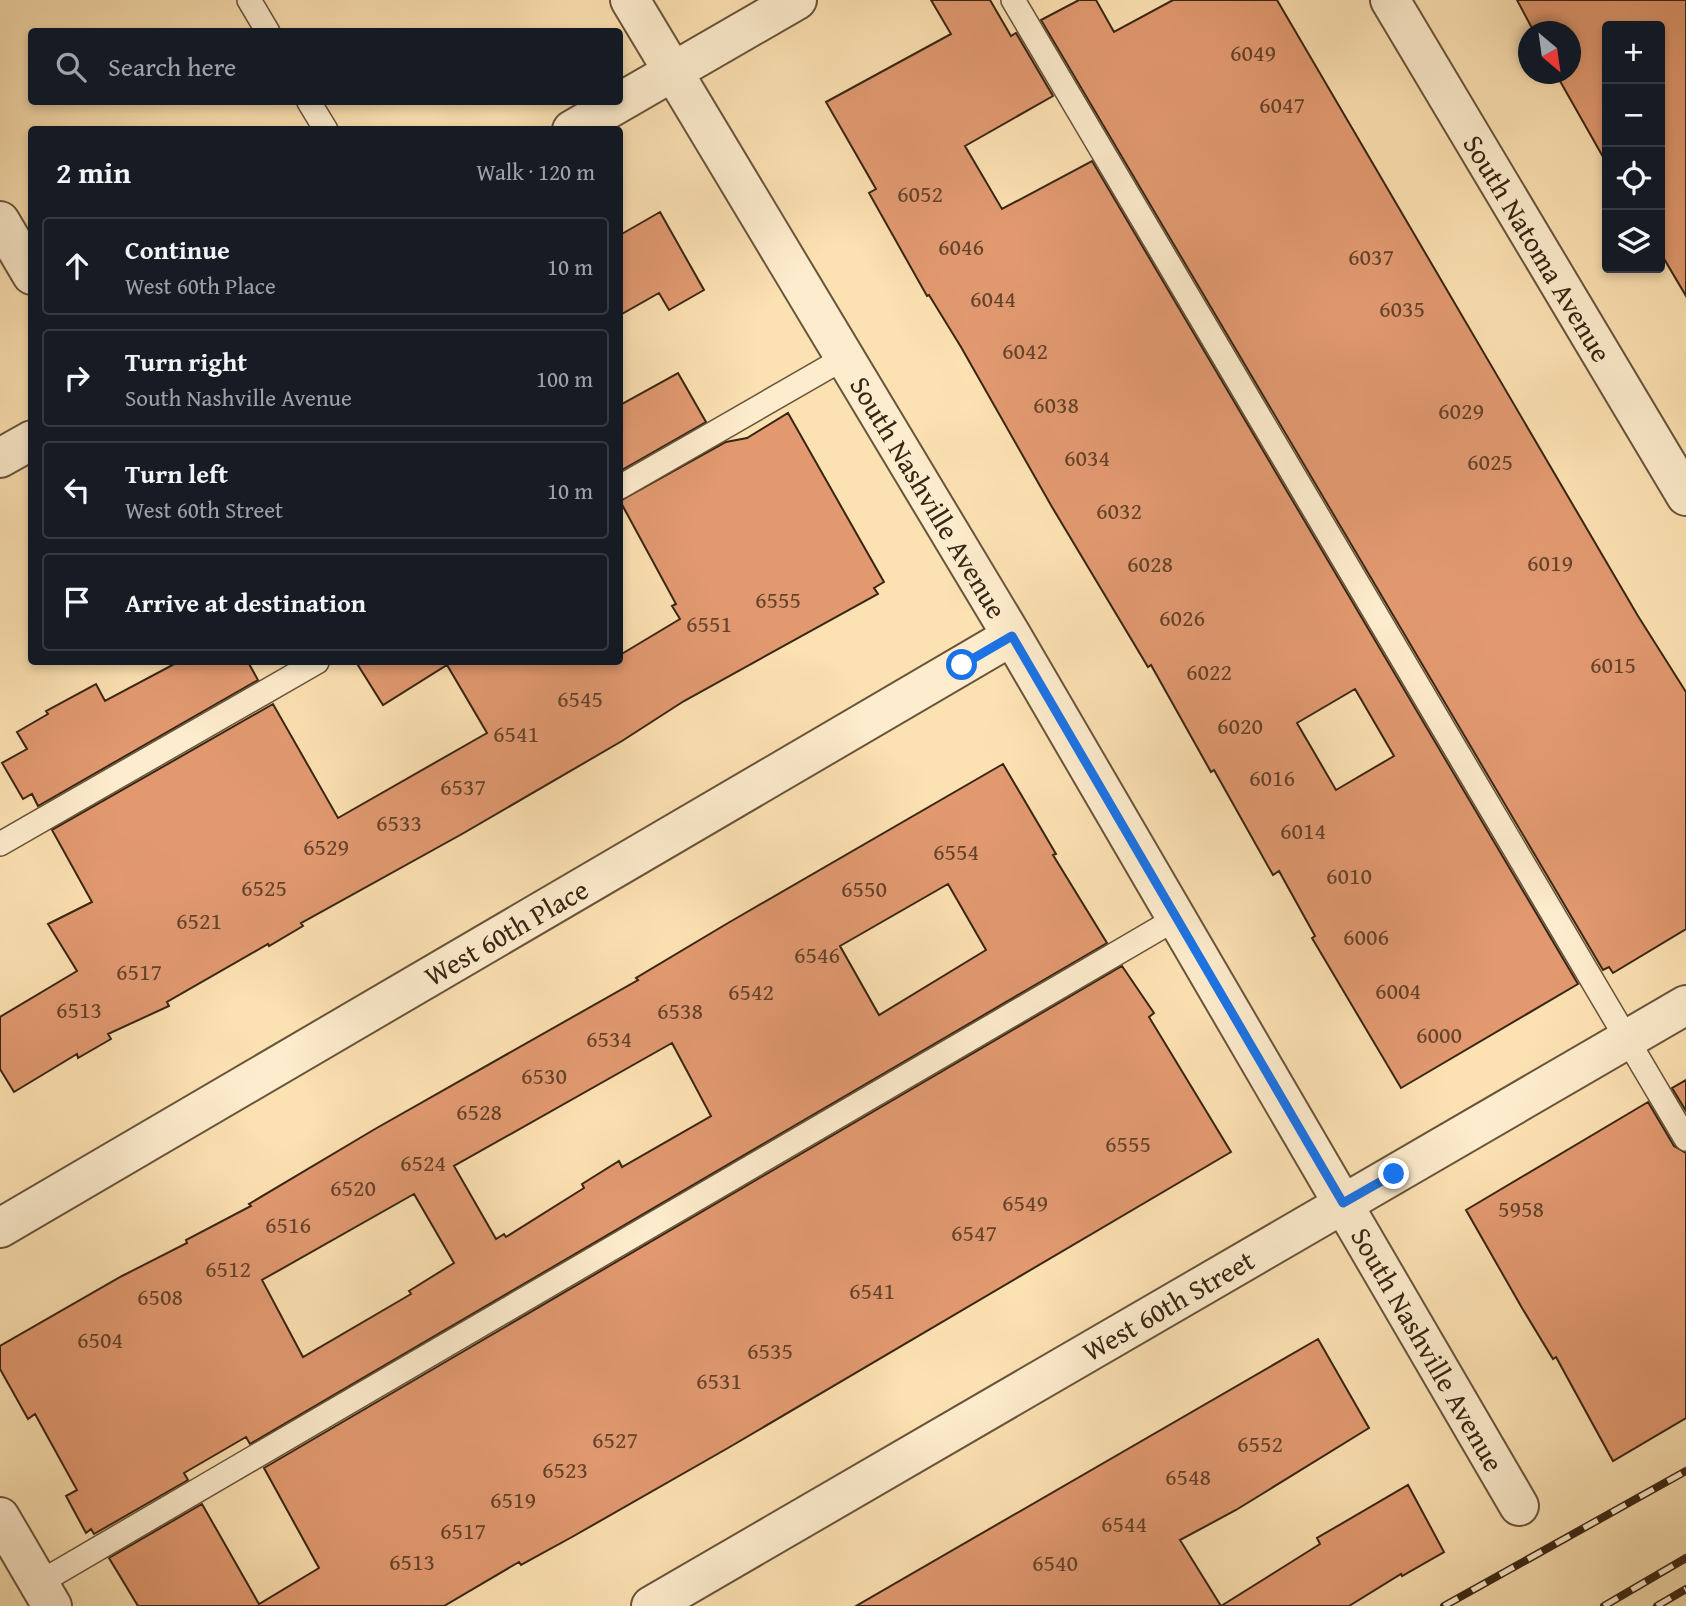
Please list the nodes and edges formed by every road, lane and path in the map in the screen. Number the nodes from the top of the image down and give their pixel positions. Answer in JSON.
{"nodes":[{"id":1,"x":250,"y":0,"type":"edge"},
{"id":2,"x":630,"y":0,"type":"edge"},
{"id":3,"x":797,"y":0,"type":"edge"},
{"id":4,"x":1013,"y":0,"type":"edge"},
{"id":5,"x":1390,"y":0,"type":"edge"},
{"id":6,"x":266,"y":28,"type":"edge"},
{"id":7,"x":673,"y":72,"type":"junction"},
{"id":8,"x":623,"y":101,"type":"edge"},
{"id":9,"x":311,"y":105,"type":"edge"},
{"id":10,"x":616,"y":105,"type":"edge"},
{"id":11,"x":324,"y":126,"type":"edge"},
{"id":12,"x":579,"y":126,"type":"edge"},
{"id":13,"x":0,"y":221,"type":"edge"},
{"id":14,"x":28,"y":268,"type":"edge"},
{"id":15,"x":846,"y":357,"type":"junction"},
{"id":16,"x":28,"y":442,"type":"edge"},
{"id":17,"x":0,"y":458,"type":"edge"},
{"id":18,"x":623,"y":485,"type":"edge"},
{"id":19,"x":1686,"y":496,"type":"edge"},
{"id":20,"x":1012,"y":636,"type":"junction"},
{"id":21,"x":312,"y":665,"type":"edge"},
{"id":22,"x":0,"y":844,"type":"edge"},
{"id":23,"x":1177,"y":918,"type":"junction"},
{"id":24,"x":1686,"y":1005,"type":"edge"},
{"id":25,"x":1627,"y":1039,"type":"junction"},
{"id":26,"x":1686,"y":1139,"type":"edge"},
{"id":27,"x":1343,"y":1203,"type":"junction"},
{"id":28,"x":0,"y":1228,"type":"edge"},
{"id":29,"x":1519,"y":1506,"type":"dead end"},
{"id":30,"x":0,"y":1517,"type":"edge"},
{"id":31,"x":46,"y":1595,"type":"edge"},
{"id":32,"x":651,"y":1606,"type":"edge"}],
"edges":[{"from":1,"to":6,"type":"lane"},
{"from":2,"to":7,"type":"street","name":"South Nashville Avenue"},
{"from":3,"to":7,"type":"street"},
{"from":4,"to":25,"type":"lane"},
{"from":5,"to":19,"type":"street","name":"South Natoma Avenue"},
{"from":7,"to":8,"type":"street"},
{"from":7,"to":15,"type":"street","name":"South Nashville Avenue"},
{"from":9,"to":11,"type":"lane"},
{"from":10,"to":12,"type":"street"},
{"from":13,"to":14,"type":"street"},
{"from":15,"to":18,"type":"lane"},
{"from":15,"to":20,"type":"street","name":"South Nashville Avenue"},
{"from":16,"to":17,"type":"street"},
{"from":20,"to":23,"type":"street","name":"South Nashville Avenue"},
{"from":20,"to":28,"type":"street","name":"West 60th Place"},
{"from":21,"to":22,"type":"lane"},
{"from":23,"to":27,"type":"street","name":"South Nashville Avenue"},
{"from":23,"to":31,"type":"lane"},
{"from":24,"to":25,"type":"street","name":"West 60th Street"},
{"from":25,"to":26,"type":"lane"},
{"from":25,"to":27,"type":"street","name":"West 60th Street"},
{"from":27,"to":29,"type":"street","name":"South Nashville Avenue"},
{"from":27,"to":32,"type":"street","name":"West 60th Street"},
{"from":30,"to":31,"type":"street"}]}
